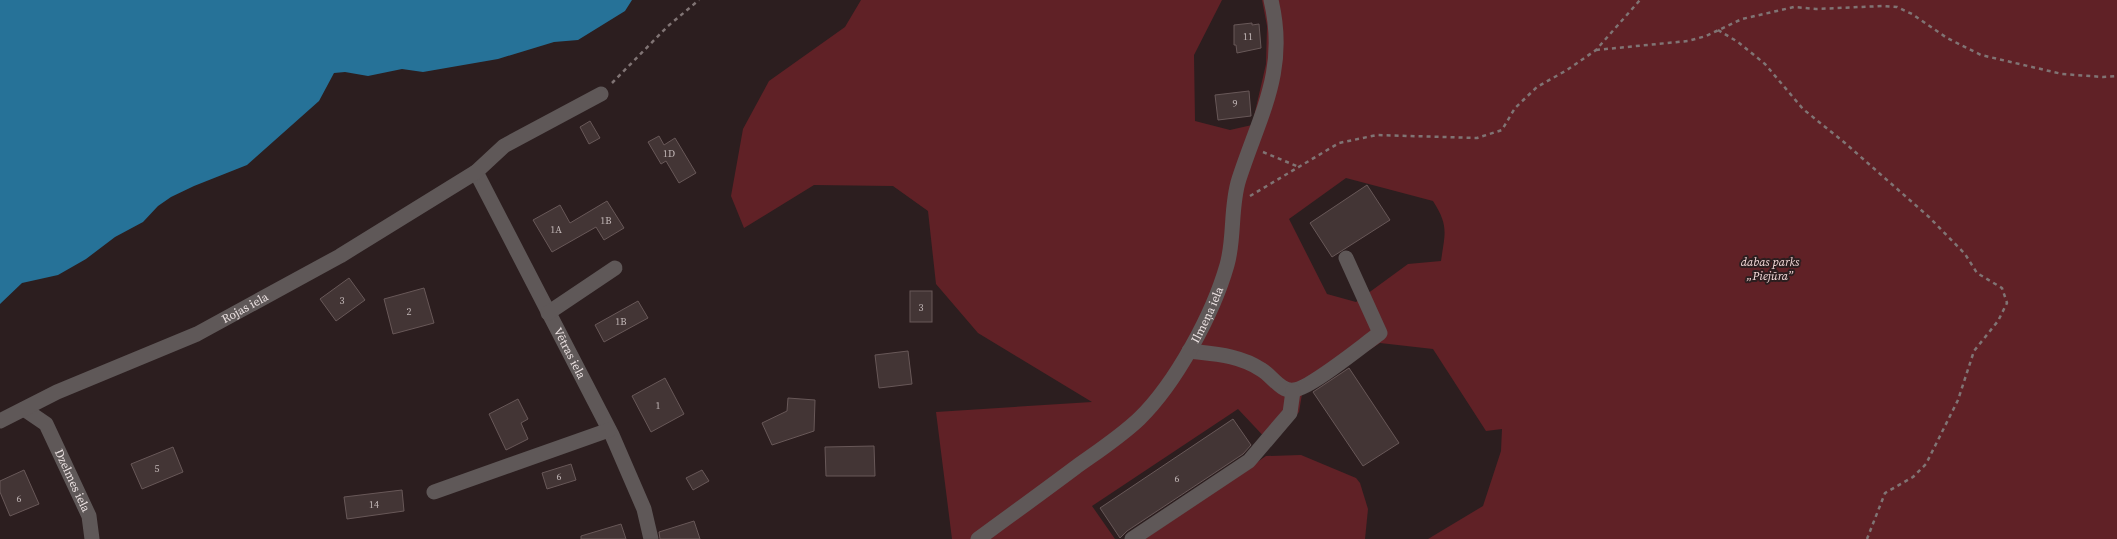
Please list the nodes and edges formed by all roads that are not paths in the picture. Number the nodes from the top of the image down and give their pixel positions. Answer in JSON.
{"nodes":[{"id":1,"x":1271,"y":0,"type":"edge"},
{"id":2,"x":601,"y":94,"type":"road end"},
{"id":3,"x":476,"y":172,"type":"junction"},
{"id":4,"x":1346,"y":258,"type":"dead end"},
{"id":5,"x":615,"y":268,"type":"dead end"},
{"id":6,"x":548,"y":313,"type":"junction"},
{"id":7,"x":1189,"y":351,"type":"junction"},
{"id":8,"x":1292,"y":390,"type":"junction"},
{"id":9,"x":57,"y":392,"type":"junction"},
{"id":10,"x":24,"y":409,"type":"junction"},
{"id":11,"x":0,"y":421,"type":"edge"},
{"id":12,"x":46,"y":424,"type":"junction"},
{"id":13,"x":609,"y":430,"type":"junction"},
{"id":14,"x":434,"y":492,"type":"dead end"},
{"id":15,"x":92,"y":539,"type":"edge"},
{"id":16,"x":651,"y":539,"type":"edge"},
{"id":17,"x":978,"y":539,"type":"edge"},
{"id":18,"x":1132,"y":539,"type":"edge"}],
"edges":[{"from":1,"to":7,"type":"street","name":"Ilmeņa iela"},
{"from":2,"to":3,"type":"street","name":"Rojas iela"},
{"from":3,"to":6,"type":"street","name":"Vētras iela"},
{"from":3,"to":9,"type":"street","name":"Rojas iela"},
{"from":4,"to":8,"type":"street"},
{"from":5,"to":6,"type":"street"},
{"from":6,"to":13,"type":"street","name":"Vētras iela"},
{"from":7,"to":8,"type":"street"},
{"from":7,"to":17,"type":"street","name":"Ilmeņa iela"},
{"from":8,"to":18,"type":"street"},
{"from":9,"to":10,"type":"street","name":"Rojas iela"},
{"from":9,"to":12,"type":"street"},
{"from":10,"to":11,"type":"street","name":"Rojas iela"},
{"from":10,"to":12,"type":"street"},
{"from":12,"to":15,"type":"street","name":"Dzelmes iela"},
{"from":13,"to":14,"type":"street"},
{"from":13,"to":16,"type":"street","name":"Vētras iela"}]}
